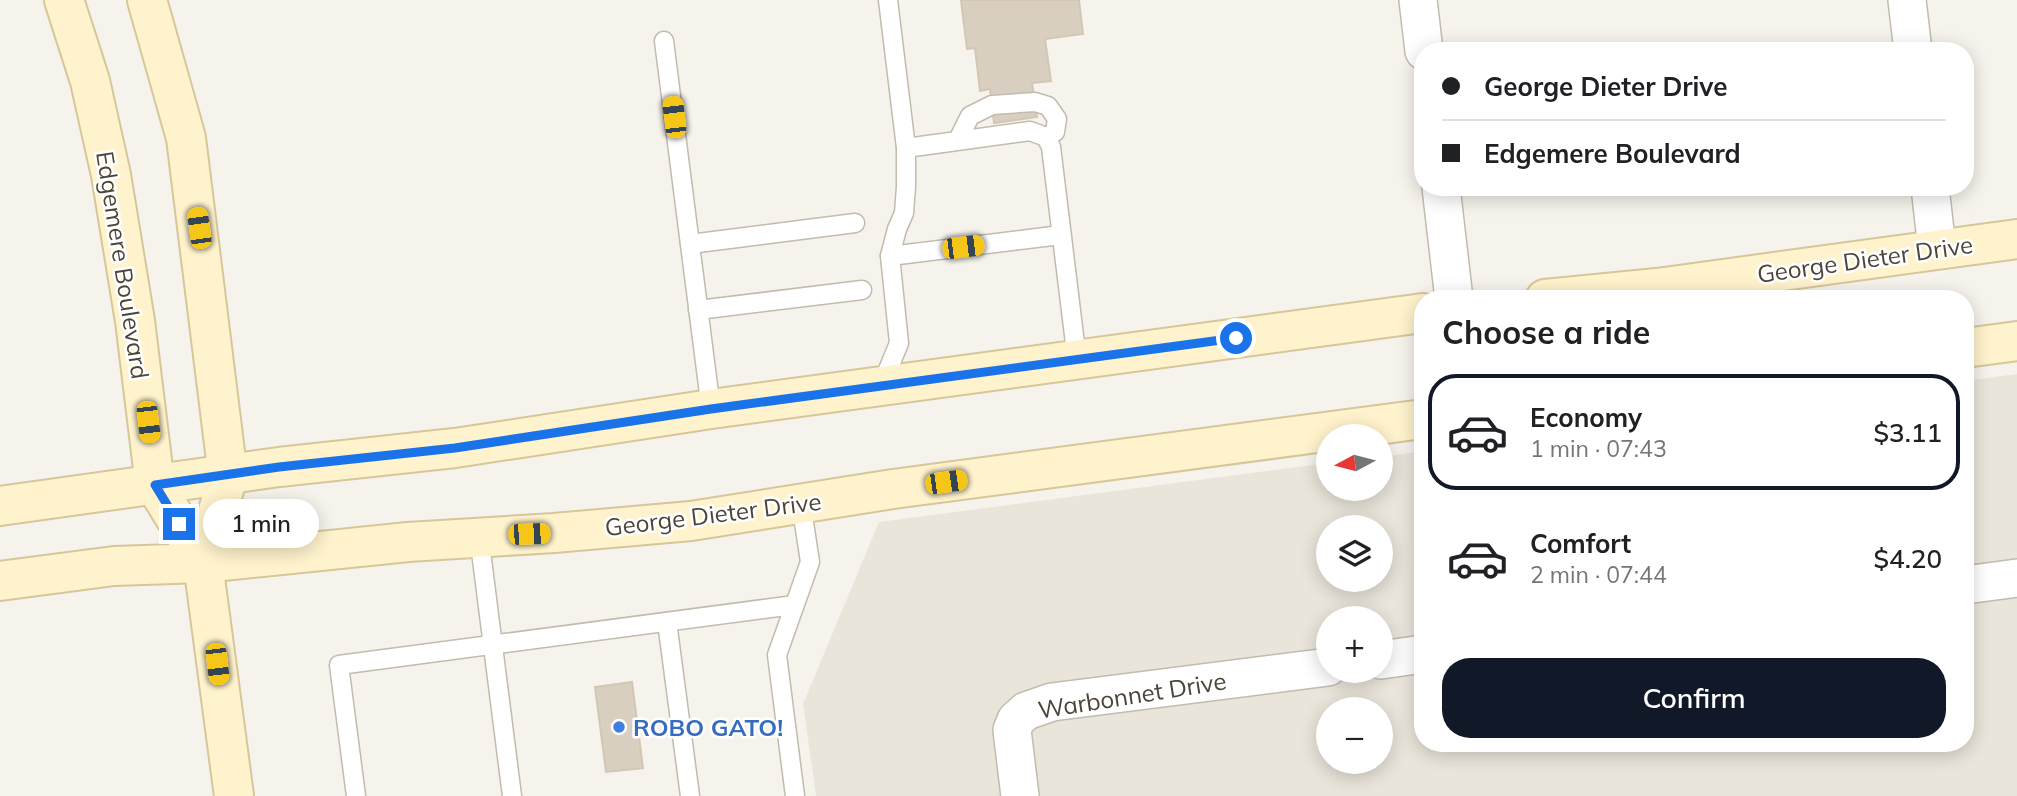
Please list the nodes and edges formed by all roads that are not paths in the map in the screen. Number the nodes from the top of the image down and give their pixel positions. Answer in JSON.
{"nodes":[{"id":1,"x":64,"y":0,"type":"edge"},
{"id":2,"x":147,"y":0,"type":"edge"},
{"id":3,"x":888,"y":0,"type":"edge"},
{"id":4,"x":1418,"y":0,"type":"edge"},
{"id":5,"x":1907,"y":0,"type":"edge"},
{"id":6,"x":664,"y":41,"type":"dead end"},
{"id":7,"x":1423,"y":42,"type":"edge"},
{"id":8,"x":1912,"y":42,"type":"edge"},
{"id":9,"x":1045,"y":137,"type":"junction"},
{"id":10,"x":958,"y":140,"type":"junction"},
{"id":11,"x":906,"y":148,"type":"junction"},
{"id":12,"x":1442,"y":196,"type":"edge"},
{"id":13,"x":1931,"y":196,"type":"edge"},
{"id":14,"x":855,"y":223,"type":"dead end"},
{"id":15,"x":1061,"y":235,"type":"junction"},
{"id":16,"x":2017,"y":239,"type":"edge"},
{"id":17,"x":690,"y":244,"type":"junction"},
{"id":18,"x":1937,"y":249,"type":"junction"},
{"id":19,"x":890,"y":256,"type":"junction"},
{"id":20,"x":862,"y":290,"type":"dead end"},
{"id":21,"x":1453,"y":290,"type":"edge"},
{"id":22,"x":1637,"y":290,"type":"edge"},
{"id":23,"x":698,"y":310,"type":"junction"},
{"id":24,"x":1414,"y":314,"type":"edge"},
{"id":25,"x":2017,"y":341,"type":"edge"},
{"id":26,"x":1974,"y":347,"type":"edge"},
{"id":27,"x":1077,"y":360,"type":"junction"},
{"id":28,"x":881,"y":387,"type":"junction"},
{"id":29,"x":711,"y":409,"type":"junction"},
{"id":30,"x":1414,"y":420,"type":"edge"},
{"id":31,"x":228,"y":476,"type":"junction"},
{"id":32,"x":155,"y":485,"type":"junction"},
{"id":33,"x":801,"y":503,"type":"junction"},
{"id":34,"x":0,"y":506,"type":"edge"},
{"id":35,"x":479,"y":536,"type":"junction"},
{"id":36,"x":203,"y":563,"type":"junction"},
{"id":37,"x":2017,"y":578,"type":"edge"},
{"id":38,"x":0,"y":581,"type":"edge"},
{"id":39,"x":1974,"y":584,"type":"edge"},
{"id":40,"x":794,"y":605,"type":"junction"},
{"id":41,"x":667,"y":622,"type":"junction"},
{"id":42,"x":493,"y":645,"type":"junction"},
{"id":43,"x":1414,"y":655,"type":"edge"},
{"id":44,"x":1393,"y":658,"type":"edge"},
{"id":45,"x":1316,"y":669,"type":"edge"},
{"id":46,"x":790,"y":795,"type":"edge"},
{"id":47,"x":234,"y":796,"type":"edge"},
{"id":48,"x":356,"y":796,"type":"edge"},
{"id":49,"x":512,"y":796,"type":"edge"},
{"id":50,"x":690,"y":796,"type":"edge"},
{"id":51,"x":1020,"y":796,"type":"edge"}],
"edges":[{"from":1,"to":32,"type":"main road","name":"Edgemere Boulevard"},
{"from":2,"to":31,"type":"main road","name":"Edgemere Boulevard"},
{"from":3,"to":11,"type":"lane"},
{"from":4,"to":7,"type":"street"},
{"from":5,"to":8,"type":"street"},
{"from":6,"to":17,"type":"lane"},
{"from":9,"to":10,"type":"lane"},
{"from":9,"to":10,"type":"lane"},
{"from":9,"to":15,"type":"lane"},
{"from":10,"to":11,"type":"lane"},
{"from":11,"to":19,"type":"lane"},
{"from":12,"to":21,"type":"street"},
{"from":13,"to":18,"type":"street"},
{"from":14,"to":17,"type":"lane"},
{"from":15,"to":19,"type":"lane"},
{"from":15,"to":27,"type":"lane"},
{"from":16,"to":18,"type":"main road","name":"George Dieter Drive"},
{"from":17,"to":23,"type":"lane"},
{"from":18,"to":22,"type":"main road","name":"George Dieter Drive"},
{"from":19,"to":28,"type":"lane"},
{"from":20,"to":23,"type":"lane"},
{"from":23,"to":29,"type":"lane"},
{"from":24,"to":27,"type":"main road"},
{"from":25,"to":26,"type":"main road"},
{"from":27,"to":28,"type":"main road"},
{"from":28,"to":29,"type":"main road"},
{"from":29,"to":31,"type":"main road"},
{"from":30,"to":33,"type":"main road","name":"George Dieter Drive"},
{"from":31,"to":32,"type":"main road"},
{"from":31,"to":36,"type":"main road","name":"Edgemere Boulevard"},
{"from":32,"to":34,"type":"main road"},
{"from":32,"to":36,"type":"main road","name":"Edgemere Boulevard"},
{"from":33,"to":35,"type":"main road","name":"George Dieter Drive"},
{"from":33,"to":40,"type":"lane"},
{"from":35,"to":36,"type":"main road","name":"George Dieter Drive"},
{"from":35,"to":42,"type":"lane"},
{"from":36,"to":38,"type":"main road","name":"George Dieter Drive"},
{"from":36,"to":47,"type":"main road","name":"Edgemere Boulevard"},
{"from":37,"to":39,"type":"street"},
{"from":40,"to":41,"type":"lane"},
{"from":40,"to":46,"type":"lane"},
{"from":41,"to":42,"type":"lane"},
{"from":41,"to":50,"type":"lane"},
{"from":42,"to":48,"type":"lane"},
{"from":42,"to":49,"type":"lane"},
{"from":43,"to":44,"type":"street"},
{"from":45,"to":51,"type":"street","name":"Warbonnet Drive"}]}
